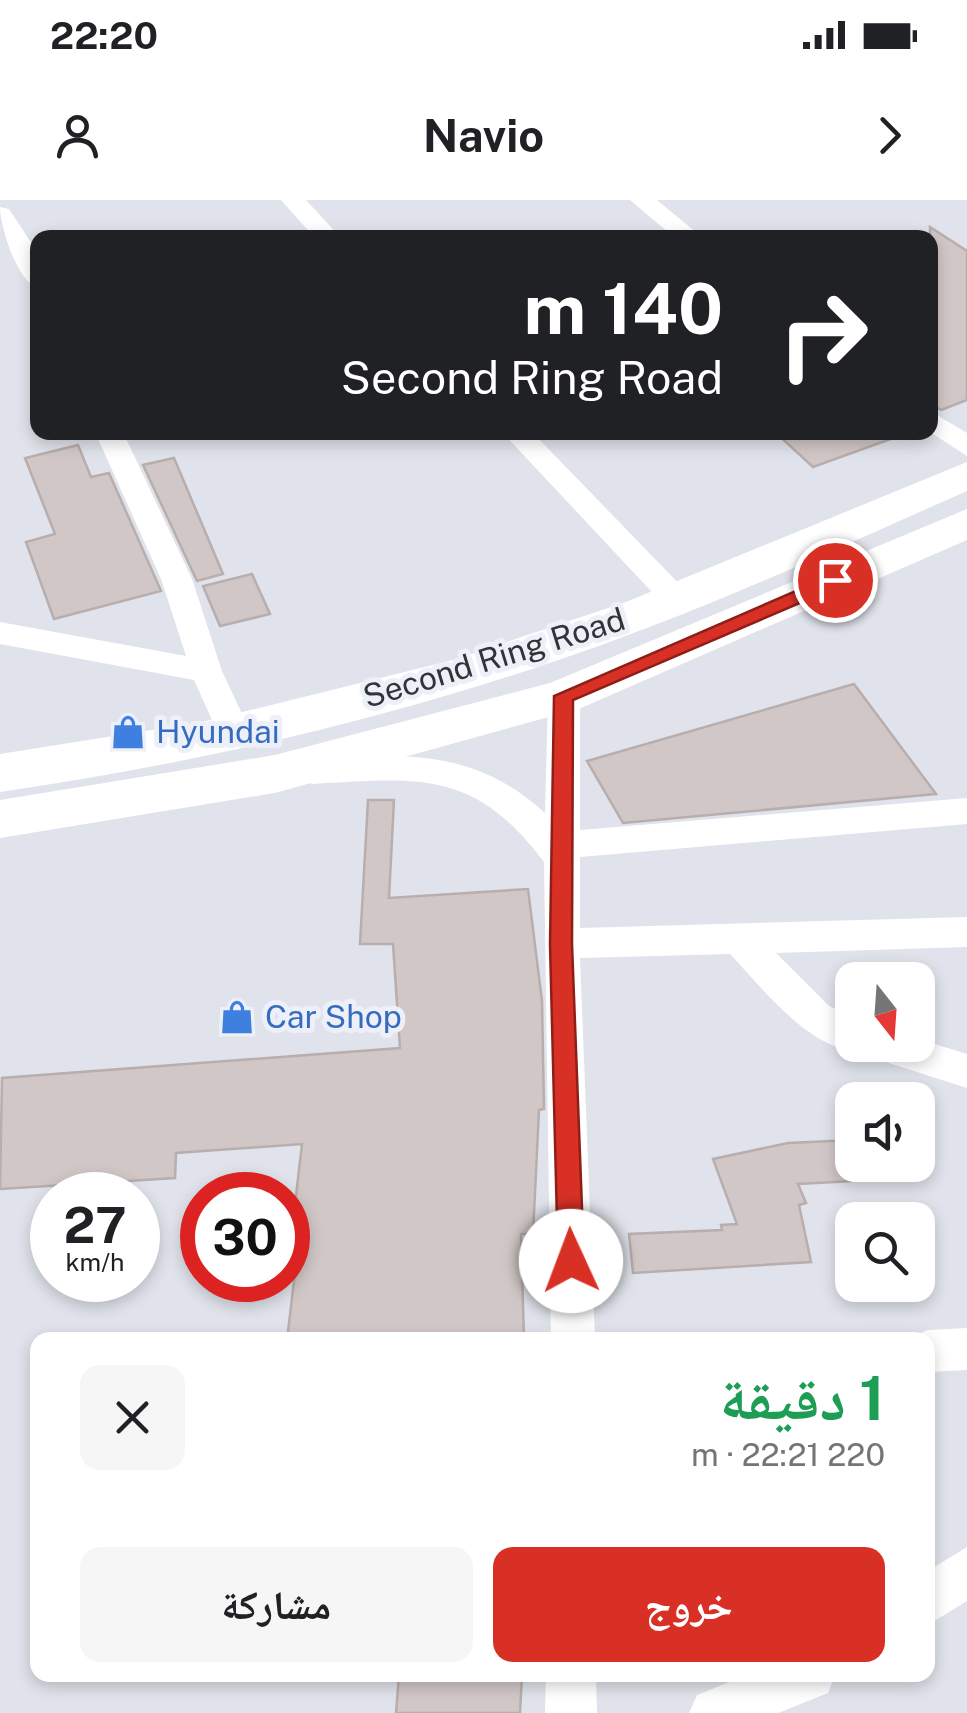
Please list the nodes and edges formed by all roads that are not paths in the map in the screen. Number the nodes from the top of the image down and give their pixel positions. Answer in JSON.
{"nodes":[{"id":1,"x":293,"y":200,"type":"edge"},
{"id":2,"x":642,"y":200,"type":"edge"},
{"id":3,"x":0,"y":214,"type":"edge"},
{"id":4,"x":321,"y":230,"type":"edge"},
{"id":5,"x":681,"y":230,"type":"edge"},
{"id":6,"x":30,"y":263,"type":"edge"},
{"id":7,"x":938,"y":425,"type":"edge"},
{"id":8,"x":113,"y":440,"type":"edge"},
{"id":9,"x":524,"y":440,"type":"edge"},
{"id":10,"x":967,"y":447,"type":"edge"},
{"id":11,"x":967,"y":475,"type":"edge"},
{"id":12,"x":967,"y":523,"type":"edge"},
{"id":13,"x":676,"y":599,"type":"junction"},
{"id":14,"x":0,"y":633,"type":"edge"},
{"id":15,"x":206,"y":671,"type":"junction"},
{"id":16,"x":564,"y":696,"type":"junction"},
{"id":17,"x":234,"y":732,"type":"junction"},
{"id":18,"x":0,"y":774,"type":"edge"},
{"id":19,"x":275,"y":774,"type":"junction"},
{"id":20,"x":967,"y":811,"type":"edge"},
{"id":21,"x":0,"y":820,"type":"edge"},
{"id":22,"x":563,"y":853,"type":"junction"},
{"id":23,"x":967,"y":932,"type":"edge"},
{"id":24,"x":741,"y":941,"type":"junction"},
{"id":25,"x":561,"y":944,"type":"junction"},
{"id":26,"x":835,"y":1026,"type":"edge"},
{"id":27,"x":935,"y":1062,"type":"edge"},
{"id":28,"x":967,"y":1072,"type":"edge"},
{"id":29,"x":573,"y":1332,"type":"edge"},
{"id":30,"x":967,"y":1348,"type":"edge"},
{"id":31,"x":935,"y":1350,"type":"edge"},
{"id":32,"x":967,"y":1571,"type":"edge"},
{"id":33,"x":935,"y":1596,"type":"edge"},
{"id":34,"x":572,"y":1682,"type":"edge"},
{"id":35,"x":792,"y":1682,"type":"edge"},
{"id":36,"x":571,"y":1713,"type":"edge"},
{"id":37,"x":715,"y":1713,"type":"edge"}],
"edges":[{"from":1,"to":4,"type":"street"},
{"from":2,"to":5,"type":"street"},
{"from":3,"to":6,"type":"street"},
{"from":7,"to":10,"type":"street"},
{"from":8,"to":15,"type":"street"},
{"from":9,"to":13,"type":"street"},
{"from":11,"to":13,"type":"highway","name":"Second Ring Road"},
{"from":12,"to":16,"type":"highway","name":"Second Ring Road"},
{"from":13,"to":17,"type":"highway","name":"Second Ring Road"},
{"from":14,"to":15,"type":"street"},
{"from":15,"to":17,"type":"street"},
{"from":16,"to":19,"type":"highway","name":"Second Ring Road"},
{"from":16,"to":22,"type":"street"},
{"from":17,"to":18,"type":"highway","name":"Second Ring Road"},
{"from":19,"to":21,"type":"highway","name":"Second Ring Road"},
{"from":19,"to":22,"type":"street"},
{"from":20,"to":22,"type":"street"},
{"from":22,"to":25,"type":"street"},
{"from":23,"to":24,"type":"street"},
{"from":24,"to":25,"type":"street"},
{"from":24,"to":26,"type":"street"},
{"from":25,"to":29,"type":"street"},
{"from":27,"to":28,"type":"street"},
{"from":30,"to":31,"type":"street"},
{"from":32,"to":33,"type":"street"},
{"from":34,"to":36,"type":"street"},
{"from":35,"to":37,"type":"street"}]}
